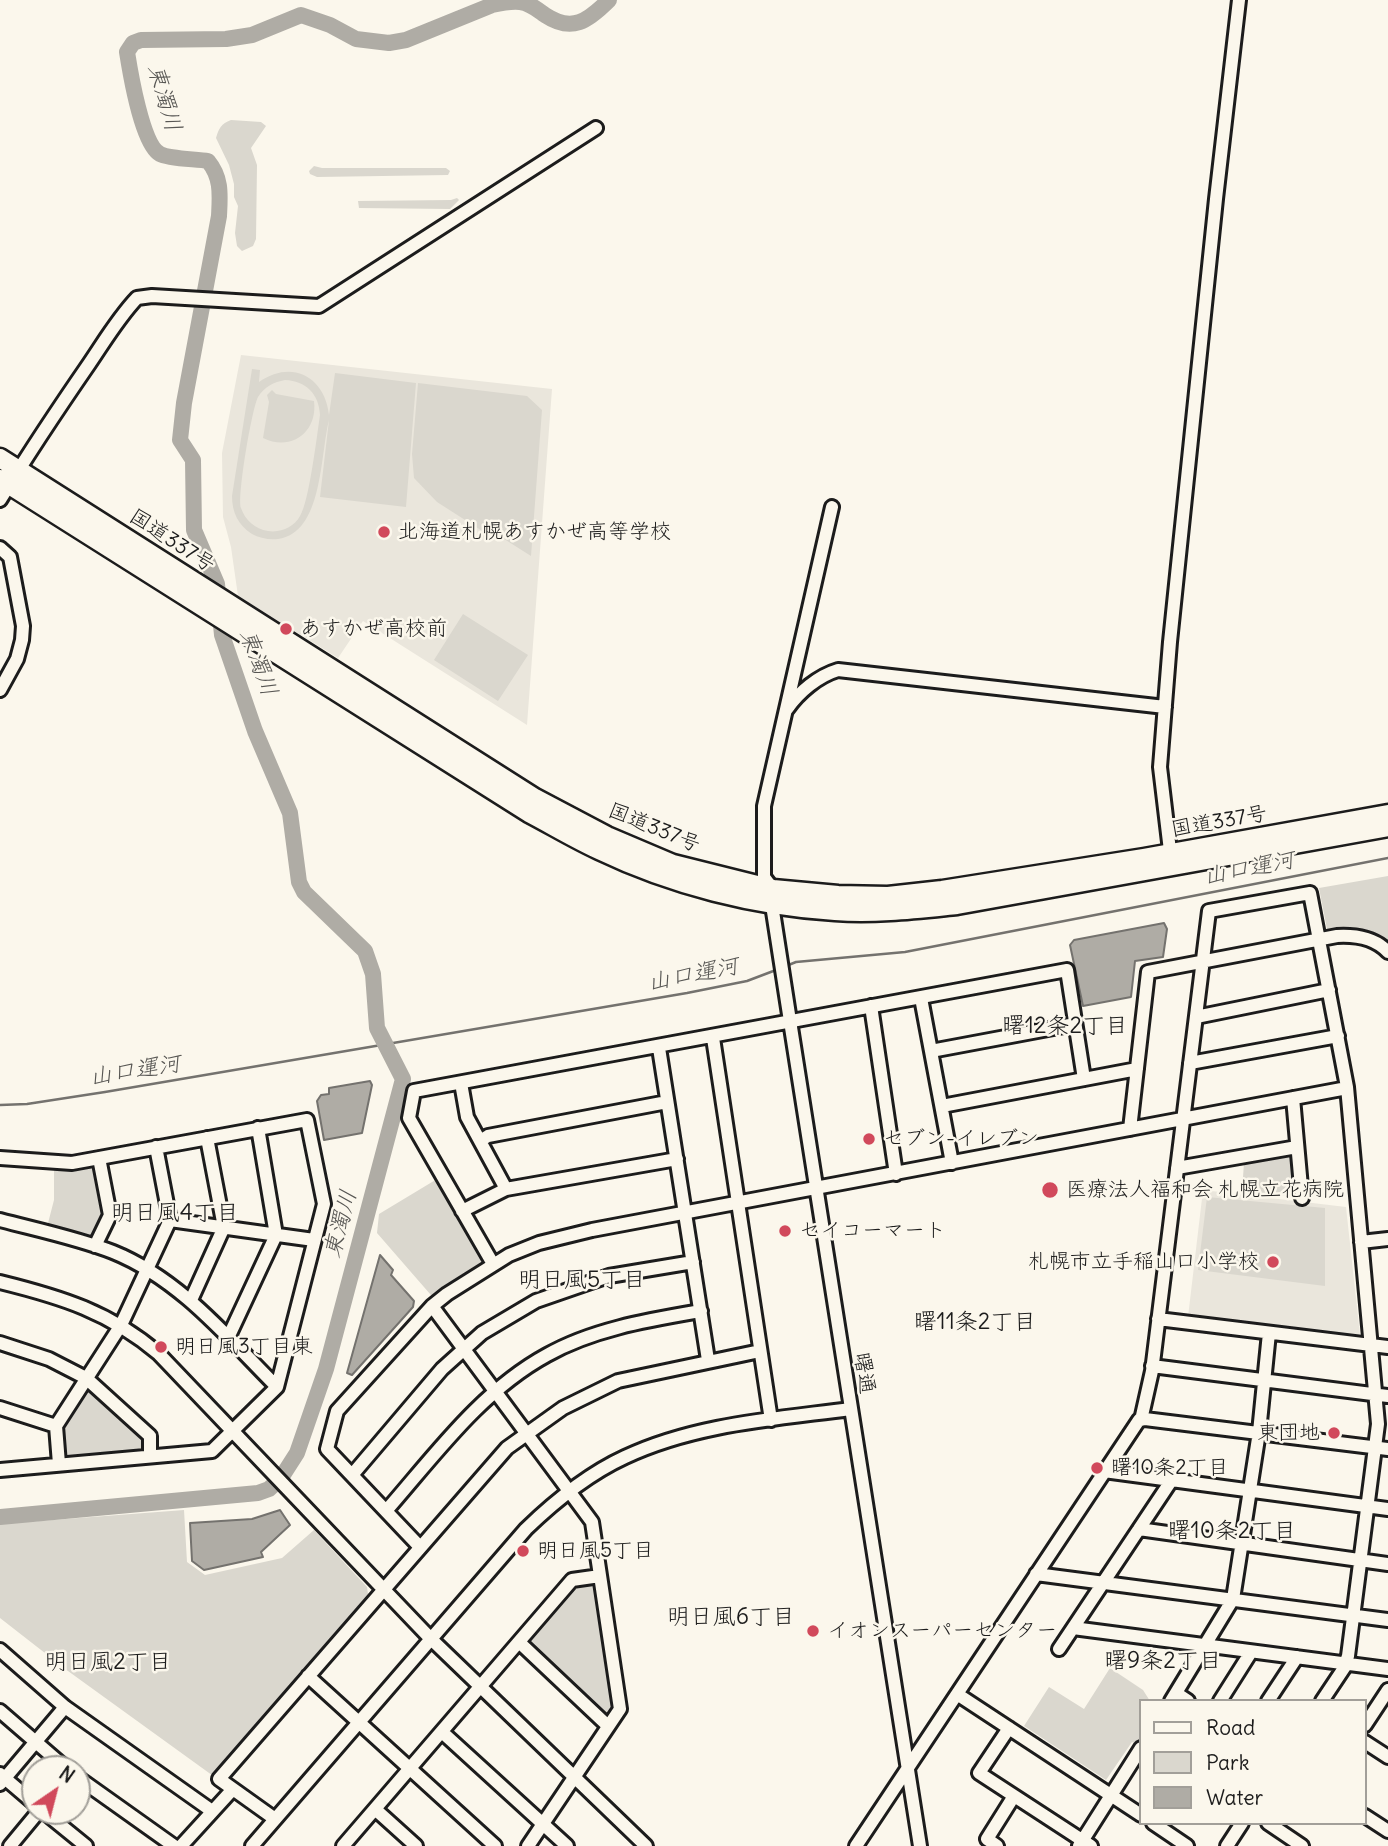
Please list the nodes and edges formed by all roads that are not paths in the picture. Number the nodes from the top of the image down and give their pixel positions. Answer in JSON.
{"nodes":[{"id":1,"x":1239,"y":0,"type":"edge"},
{"id":2,"x":596,"y":128,"type":"dead end"},
{"id":3,"x":0,"y":458,"type":"edge"},
{"id":4,"x":9,"y":477,"type":"edge"},
{"id":5,"x":0,"y":500,"type":"edge"},
{"id":6,"x":831,"y":507,"type":"dead end"},
{"id":7,"x":0,"y":548,"type":"edge"},
{"id":8,"x":236,"y":619,"type":"junction"},
{"id":9,"x":0,"y":690,"type":"edge"},
{"id":10,"x":1165,"y":706,"type":"junction"},
{"id":11,"x":787,"y":709,"type":"junction"},
{"id":12,"x":1388,"y":814,"type":"edge"},
{"id":13,"x":1388,"y":827,"type":"edge"},
{"id":14,"x":1171,"y":860,"type":"junction"},
{"id":15,"x":772,"y":897,"type":"junction"},
{"id":16,"x":1319,"y":939,"type":"junction"},
{"id":17,"x":1388,"y":952,"type":"edge"},
{"id":18,"x":1203,"y":961,"type":"junction"},
{"id":19,"x":1329,"y":990,"type":"junction"},
{"id":20,"x":921,"y":998,"type":"junction"},
{"id":21,"x":871,"y":1006,"type":"junction"},
{"id":22,"x":1196,"y":1017,"type":"junction"},
{"id":23,"x":790,"y":1021,"type":"junction"},
{"id":24,"x":1075,"y":1024,"type":"junction"},
{"id":25,"x":1338,"y":1036,"type":"junction"},
{"id":26,"x":713,"y":1038,"type":"junction"},
{"id":27,"x":659,"y":1048,"type":"junction"},
{"id":28,"x":931,"y":1051,"type":"junction"},
{"id":29,"x":1190,"y":1063,"type":"junction"},
{"id":30,"x":1137,"y":1069,"type":"junction"},
{"id":31,"x":1084,"y":1079,"type":"junction"},
{"id":32,"x":461,"y":1083,"type":"junction"},
{"id":33,"x":1348,"y":1088,"type":"junction"},
{"id":34,"x":1293,"y":1098,"type":"junction"},
{"id":35,"x":667,"y":1102,"type":"junction"},
{"id":36,"x":942,"y":1106,"type":"junction"},
{"id":37,"x":1183,"y":1119,"type":"junction"},
{"id":38,"x":258,"y":1129,"type":"junction"},
{"id":39,"x":1130,"y":1129,"type":"junction"},
{"id":40,"x":207,"y":1138,"type":"junction"},
{"id":41,"x":480,"y":1141,"type":"junction"},
{"id":42,"x":156,"y":1147,"type":"junction"},
{"id":43,"x":1297,"y":1147,"type":"junction"},
{"id":44,"x":0,"y":1158,"type":"edge"},
{"id":45,"x":100,"y":1158,"type":"junction"},
{"id":46,"x":677,"y":1159,"type":"junction"},
{"id":47,"x":952,"y":1163,"type":"junction"},
{"id":48,"x":1177,"y":1168,"type":"junction"},
{"id":49,"x":896,"y":1174,"type":"junction"},
{"id":50,"x":506,"y":1189,"type":"junction"},
{"id":51,"x":816,"y":1189,"type":"junction"},
{"id":52,"x":1303,"y":1198,"type":"dead end"},
{"id":53,"x":737,"y":1204,"type":"junction"},
{"id":54,"x":462,"y":1211,"type":"junction"},
{"id":55,"x":685,"y":1213,"type":"junction"},
{"id":56,"x":0,"y":1220,"type":"edge"},
{"id":57,"x":170,"y":1220,"type":"junction"},
{"id":58,"x":224,"y":1227,"type":"junction"},
{"id":59,"x":276,"y":1235,"type":"junction"},
{"id":60,"x":1388,"y":1239,"type":"edge"},
{"id":61,"x":314,"y":1240,"type":"junction"},
{"id":62,"x":1362,"y":1242,"type":"junction"},
{"id":63,"x":95,"y":1246,"type":"junction"},
{"id":64,"x":693,"y":1262,"type":"junction"},
{"id":65,"x":493,"y":1264,"type":"junction"},
{"id":66,"x":147,"y":1270,"type":"junction"},
{"id":67,"x":0,"y":1282,"type":"edge"},
{"id":68,"x":191,"y":1300,"type":"junction"},
{"id":69,"x":432,"y":1306,"type":"junction"},
{"id":70,"x":701,"y":1311,"type":"junction"},
{"id":71,"x":1158,"y":1319,"type":"junction"},
{"id":72,"x":121,"y":1325,"type":"junction"},
{"id":73,"x":1269,"y":1332,"type":"junction"},
{"id":74,"x":228,"y":1338,"type":"junction"},
{"id":75,"x":0,"y":1343,"type":"edge"},
{"id":76,"x":1371,"y":1345,"type":"junction"},
{"id":77,"x":463,"y":1348,"type":"junction"},
{"id":78,"x":1388,"y":1348,"type":"edge"},
{"id":79,"x":760,"y":1351,"type":"junction"},
{"id":80,"x":708,"y":1360,"type":"junction"},
{"id":81,"x":1152,"y":1366,"type":"junction"},
{"id":82,"x":86,"y":1378,"type":"junction"},
{"id":83,"x":1264,"y":1380,"type":"junction"},
{"id":84,"x":277,"y":1387,"type":"junction"},
{"id":85,"x":495,"y":1391,"type":"junction"},
{"id":86,"x":1382,"y":1395,"type":"edge"},
{"id":87,"x":0,"y":1408,"type":"edge"},
{"id":88,"x":850,"y":1409,"type":"junction"},
{"id":89,"x":771,"y":1420,"type":"junction"},
{"id":90,"x":1141,"y":1420,"type":"junction"},
{"id":91,"x":56,"y":1426,"type":"junction"},
{"id":92,"x":233,"y":1432,"type":"junction"},
{"id":93,"x":1259,"y":1432,"type":"junction"},
{"id":94,"x":527,"y":1433,"type":"junction"},
{"id":95,"x":1382,"y":1448,"type":"edge"},
{"id":96,"x":150,"y":1456,"type":"junction"},
{"id":97,"x":59,"y":1464,"type":"junction"},
{"id":98,"x":0,"y":1469,"type":"edge"},
{"id":99,"x":1104,"y":1471,"type":"junction"},
{"id":100,"x":352,"y":1475,"type":"junction"},
{"id":101,"x":1171,"y":1481,"type":"junction"},
{"id":102,"x":569,"y":1491,"type":"junction"},
{"id":103,"x":1250,"y":1492,"type":"junction"},
{"id":104,"x":1367,"y":1507,"type":"junction"},
{"id":105,"x":1388,"y":1509,"type":"edge"},
{"id":106,"x":386,"y":1511,"type":"junction"},
{"id":107,"x":1139,"y":1529,"type":"junction"},
{"id":108,"x":1241,"y":1544,"type":"junction"},
{"id":109,"x":420,"y":1547,"type":"junction"},
{"id":110,"x":1360,"y":1561,"type":"junction"},
{"id":111,"x":1388,"y":1564,"type":"edge"},
{"id":112,"x":1036,"y":1574,"type":"junction"},
{"id":113,"x":600,"y":1576,"type":"junction"},
{"id":114,"x":1103,"y":1583,"type":"junction"},
{"id":115,"x":383,"y":1589,"type":"junction"},
{"id":116,"x":1233,"y":1599,"type":"junction"},
{"id":117,"x":1353,"y":1615,"type":"junction"},
{"id":118,"x":1388,"y":1620,"type":"edge"},
{"id":119,"x":1073,"y":1628,"type":"junction"},
{"id":120,"x":430,"y":1638,"type":"junction"},
{"id":121,"x":519,"y":1642,"type":"junction"},
{"id":122,"x":1205,"y":1644,"type":"junction"},
{"id":123,"x":1059,"y":1649,"type":"dead end"},
{"id":124,"x":0,"y":1650,"type":"edge"},
{"id":125,"x":1251,"y":1652,"type":"junction"},
{"id":126,"x":1297,"y":1657,"type":"junction"},
{"id":127,"x":1345,"y":1664,"type":"junction"},
{"id":128,"x":1388,"y":1669,"type":"edge"},
{"id":129,"x":308,"y":1676,"type":"junction"},
{"id":130,"x":481,"y":1687,"type":"junction"},
{"id":131,"x":1388,"y":1690,"type":"edge"},
{"id":132,"x":957,"y":1694,"type":"junction"},
{"id":133,"x":1173,"y":1697,"type":"edge"},
{"id":134,"x":1221,"y":1699,"type":"edge"},
{"id":135,"x":1269,"y":1699,"type":"edge"},
{"id":136,"x":1323,"y":1699,"type":"edge"},
{"id":137,"x":65,"y":1707,"type":"junction"},
{"id":138,"x":0,"y":1712,"type":"edge"},
{"id":139,"x":358,"y":1721,"type":"junction"},
{"id":140,"x":1367,"y":1722,"type":"edge"},
{"id":141,"x":608,"y":1726,"type":"junction"},
{"id":142,"x":1009,"y":1728,"type":"junction"},
{"id":143,"x":442,"y":1732,"type":"junction"},
{"id":144,"x":36,"y":1742,"type":"junction"},
{"id":145,"x":1367,"y":1743,"type":"edge"},
{"id":146,"x":1140,"y":1750,"type":"edge"},
{"id":147,"x":51,"y":1755,"type":"edge"},
{"id":148,"x":1388,"y":1757,"type":"edge"},
{"id":149,"x":909,"y":1768,"type":"junction"},
{"id":150,"x":410,"y":1769,"type":"junction"},
{"id":151,"x":574,"y":1777,"type":"junction"},
{"id":152,"x":2,"y":1779,"type":"edge"},
{"id":153,"x":91,"y":1787,"type":"edge"},
{"id":154,"x":233,"y":1789,"type":"junction"},
{"id":155,"x":21,"y":1793,"type":"edge"},
{"id":156,"x":1014,"y":1796,"type":"junction"},
{"id":157,"x":1112,"y":1796,"type":"junction"},
{"id":158,"x":375,"y":1809,"type":"junction"},
{"id":159,"x":212,"y":1811,"type":"junction"},
{"id":160,"x":1140,"y":1814,"type":"edge"},
{"id":161,"x":1367,"y":1817,"type":"edge"},
{"id":162,"x":275,"y":1819,"type":"junction"},
{"id":163,"x":543,"y":1824,"type":"junction"},
{"id":164,"x":29,"y":1825,"type":"edge"},
{"id":165,"x":55,"y":1825,"type":"edge"},
{"id":166,"x":1156,"y":1825,"type":"edge"},
{"id":167,"x":1241,"y":1825,"type":"edge"},
{"id":168,"x":1271,"y":1825,"type":"edge"},
{"id":169,"x":1388,"y":1831,"type":"edge"},
{"id":170,"x":71,"y":1842,"type":"edge"},
{"id":171,"x":1084,"y":1844,"type":"edge"},
{"id":172,"x":10,"y":1846,"type":"edge"},
{"id":173,"x":86,"y":1846,"type":"edge"},
{"id":174,"x":174,"y":1846,"type":"edge"},
{"id":175,"x":181,"y":1846,"type":"edge"},
{"id":176,"x":252,"y":1846,"type":"edge"},
{"id":177,"x":343,"y":1846,"type":"edge"},
{"id":178,"x":416,"y":1846,"type":"edge"},
{"id":179,"x":495,"y":1846,"type":"edge"},
{"id":180,"x":528,"y":1846,"type":"edge"},
{"id":181,"x":567,"y":1846,"type":"edge"},
{"id":182,"x":646,"y":1846,"type":"edge"},
{"id":183,"x":856,"y":1846,"type":"edge"},
{"id":184,"x":920,"y":1846,"type":"edge"},
{"id":185,"x":997,"y":1846,"type":"edge"},
{"id":186,"x":1187,"y":1846,"type":"edge"},
{"id":187,"x":1227,"y":1846,"type":"edge"},
{"id":188,"x":1302,"y":1846,"type":"edge"}],
"edges":[{"from":1,"to":10,"type":"street"},
{"from":2,"to":4,"type":"street"},
{"from":3,"to":4,"type":"highway","name":"国道337号"},
{"from":4,"to":5,"type":"street"},
{"from":4,"to":8,"type":"highway","name":"国道337号"},
{"from":4,"to":8,"type":"highway","name":"国道337号"},
{"from":6,"to":11,"type":"street","name":"曙通"},
{"from":7,"to":9,"type":"street"},
{"from":8,"to":15,"type":"highway","name":"国道337号"},
{"from":10,"to":11,"type":"street"},
{"from":10,"to":14,"type":"street"},
{"from":11,"to":15,"type":"street","name":"曙通"},
{"from":12,"to":14,"type":"highway","name":"国道337号"},
{"from":13,"to":14,"type":"highway","name":"国道337号"},
{"from":14,"to":15,"type":"highway","name":"国道337号"},
{"from":15,"to":23,"type":"street","name":"曙通"},
{"from":16,"to":17,"type":"street"},
{"from":16,"to":18,"type":"street"},
{"from":16,"to":18,"type":"street"},
{"from":16,"to":19,"type":"street"},
{"from":18,"to":22,"type":"street"},
{"from":18,"to":30,"type":"street"},
{"from":19,"to":22,"type":"street"},
{"from":19,"to":25,"type":"street"},
{"from":20,"to":21,"type":"street"},
{"from":20,"to":24,"type":"street"},
{"from":20,"to":28,"type":"street"},
{"from":21,"to":23,"type":"street"},
{"from":21,"to":49,"type":"street"},
{"from":22,"to":29,"type":"street"},
{"from":23,"to":26,"type":"street"},
{"from":23,"to":51,"type":"street","name":"曙通"},
{"from":24,"to":28,"type":"street"},
{"from":24,"to":31,"type":"street"},
{"from":25,"to":29,"type":"street"},
{"from":25,"to":33,"type":"street"},
{"from":26,"to":27,"type":"street"},
{"from":26,"to":53,"type":"street"},
{"from":27,"to":32,"type":"street"},
{"from":27,"to":35,"type":"street"},
{"from":28,"to":36,"type":"street"},
{"from":29,"to":37,"type":"street"},
{"from":30,"to":31,"type":"street"},
{"from":30,"to":39,"type":"street"},
{"from":31,"to":36,"type":"street"},
{"from":32,"to":41,"type":"street"},
{"from":32,"to":54,"type":"street"},
{"from":33,"to":34,"type":"street"},
{"from":33,"to":62,"type":"street"},
{"from":34,"to":37,"type":"street"},
{"from":34,"to":43,"type":"street"},
{"from":35,"to":41,"type":"street"},
{"from":35,"to":46,"type":"street"},
{"from":36,"to":47,"type":"street"},
{"from":37,"to":39,"type":"street"},
{"from":37,"to":48,"type":"street"},
{"from":38,"to":40,"type":"street"},
{"from":38,"to":59,"type":"street"},
{"from":38,"to":61,"type":"street"},
{"from":39,"to":47,"type":"street"},
{"from":40,"to":42,"type":"street"},
{"from":40,"to":58,"type":"street"},
{"from":41,"to":50,"type":"street"},
{"from":42,"to":45,"type":"street"},
{"from":42,"to":57,"type":"street"},
{"from":43,"to":48,"type":"street"},
{"from":43,"to":52,"type":"street"},
{"from":44,"to":45,"type":"street"},
{"from":45,"to":63,"type":"street"},
{"from":46,"to":50,"type":"street"},
{"from":46,"to":55,"type":"street"},
{"from":47,"to":49,"type":"street"},
{"from":48,"to":71,"type":"street"},
{"from":49,"to":51,"type":"street"},
{"from":50,"to":54,"type":"street"},
{"from":51,"to":53,"type":"street"},
{"from":51,"to":88,"type":"street","name":"曙通"},
{"from":53,"to":55,"type":"street"},
{"from":53,"to":79,"type":"street"},
{"from":54,"to":65,"type":"street"},
{"from":55,"to":64,"type":"street"},
{"from":55,"to":65,"type":"street"},
{"from":56,"to":63,"type":"street"},
{"from":57,"to":58,"type":"street"},
{"from":57,"to":66,"type":"street"},
{"from":58,"to":59,"type":"street"},
{"from":58,"to":68,"type":"street"},
{"from":59,"to":61,"type":"street"},
{"from":59,"to":74,"type":"street"},
{"from":60,"to":62,"type":"street"},
{"from":61,"to":84,"type":"street"},
{"from":62,"to":76,"type":"street"},
{"from":63,"to":66,"type":"street"},
{"from":64,"to":70,"type":"street"},
{"from":64,"to":77,"type":"street"},
{"from":65,"to":69,"type":"street"},
{"from":66,"to":68,"type":"street"},
{"from":66,"to":72,"type":"street"},
{"from":67,"to":72,"type":"street"},
{"from":68,"to":74,"type":"street"},
{"from":69,"to":77,"type":"street"},
{"from":69,"to":100,"type":"street"},
{"from":70,"to":80,"type":"street"},
{"from":70,"to":85,"type":"street"},
{"from":71,"to":73,"type":"street"},
{"from":71,"to":81,"type":"street"},
{"from":72,"to":82,"type":"street"},
{"from":72,"to":92,"type":"street"},
{"from":73,"to":76,"type":"street"},
{"from":73,"to":83,"type":"street"},
{"from":74,"to":84,"type":"street"},
{"from":75,"to":82,"type":"street"},
{"from":76,"to":78,"type":"street"},
{"from":76,"to":86,"type":"street"},
{"from":77,"to":85,"type":"street"},
{"from":77,"to":100,"type":"street"},
{"from":79,"to":80,"type":"street"},
{"from":79,"to":89,"type":"street"},
{"from":80,"to":94,"type":"street"},
{"from":81,"to":83,"type":"street"},
{"from":81,"to":90,"type":"street"},
{"from":82,"to":91,"type":"street"},
{"from":82,"to":96,"type":"street"},
{"from":83,"to":86,"type":"street"},
{"from":83,"to":93,"type":"street"},
{"from":84,"to":92,"type":"street"},
{"from":85,"to":94,"type":"street"},
{"from":85,"to":106,"type":"street"},
{"from":86,"to":95,"type":"street"},
{"from":87,"to":91,"type":"street"},
{"from":88,"to":89,"type":"street"},
{"from":88,"to":149,"type":"street","name":"曙通"},
{"from":89,"to":102,"type":"street"},
{"from":90,"to":93,"type":"street"},
{"from":90,"to":99,"type":"street"},
{"from":91,"to":97,"type":"street"},
{"from":92,"to":96,"type":"street"},
{"from":92,"to":115,"type":"street"},
{"from":93,"to":95,"type":"street"},
{"from":93,"to":103,"type":"street"},
{"from":94,"to":102,"type":"street"},
{"from":94,"to":109,"type":"street"},
{"from":95,"to":104,"type":"street"},
{"from":96,"to":97,"type":"street"},
{"from":97,"to":98,"type":"street"},
{"from":99,"to":101,"type":"street"},
{"from":99,"to":112,"type":"street"},
{"from":100,"to":106,"type":"street"},
{"from":101,"to":103,"type":"street"},
{"from":101,"to":107,"type":"street"},
{"from":102,"to":113,"type":"street"},
{"from":102,"to":120,"type":"street"},
{"from":103,"to":104,"type":"street"},
{"from":103,"to":108,"type":"street"},
{"from":104,"to":105,"type":"street"},
{"from":104,"to":110,"type":"street"},
{"from":106,"to":109,"type":"street"},
{"from":107,"to":108,"type":"street"},
{"from":107,"to":114,"type":"street"},
{"from":108,"to":110,"type":"street"},
{"from":108,"to":116,"type":"street"},
{"from":109,"to":115,"type":"street"},
{"from":110,"to":111,"type":"street"},
{"from":110,"to":117,"type":"street"},
{"from":112,"to":114,"type":"street"},
{"from":112,"to":132,"type":"street"},
{"from":113,"to":121,"type":"street"},
{"from":113,"to":141,"type":"street"},
{"from":114,"to":116,"type":"street"},
{"from":114,"to":119,"type":"street"},
{"from":115,"to":120,"type":"street"},
{"from":115,"to":129,"type":"street"},
{"from":116,"to":117,"type":"street"},
{"from":116,"to":122,"type":"street"},
{"from":117,"to":118,"type":"street"},
{"from":117,"to":127,"type":"street"},
{"from":119,"to":122,"type":"street"},
{"from":119,"to":123,"type":"street"},
{"from":120,"to":130,"type":"street"},
{"from":120,"to":139,"type":"street"},
{"from":121,"to":130,"type":"street"},
{"from":121,"to":141,"type":"street"},
{"from":122,"to":125,"type":"street"},
{"from":122,"to":133,"type":"street"},
{"from":124,"to":137,"type":"street"},
{"from":125,"to":126,"type":"street"},
{"from":125,"to":134,"type":"street"},
{"from":126,"to":127,"type":"street"},
{"from":126,"to":135,"type":"street"},
{"from":127,"to":128,"type":"street"},
{"from":127,"to":136,"type":"street"},
{"from":129,"to":139,"type":"street"},
{"from":129,"to":154,"type":"street"},
{"from":130,"to":143,"type":"street"},
{"from":130,"to":151,"type":"street"},
{"from":131,"to":140,"type":"street"},
{"from":132,"to":142,"type":"street"},
{"from":132,"to":149,"type":"street"},
{"from":137,"to":144,"type":"street"},
{"from":137,"to":159,"type":"street"},
{"from":138,"to":144,"type":"street"},
{"from":139,"to":150,"type":"street"},
{"from":139,"to":162,"type":"street"},
{"from":141,"to":151,"type":"street"},
{"from":142,"to":156,"type":"street"},
{"from":142,"to":157,"type":"street"},
{"from":143,"to":150,"type":"street"},
{"from":143,"to":163,"type":"street"},
{"from":144,"to":147,"type":"street"},
{"from":144,"to":152,"type":"street"},
{"from":145,"to":148,"type":"street"},
{"from":146,"to":157,"type":"street"},
{"from":149,"to":183,"type":"street"},
{"from":149,"to":184,"type":"street","name":"曙通"},
{"from":150,"to":158,"type":"street"},
{"from":150,"to":179,"type":"street"},
{"from":151,"to":163,"type":"street"},
{"from":151,"to":182,"type":"street"},
{"from":152,"to":155,"type":"street"},
{"from":153,"to":174,"type":"street"},
{"from":154,"to":159,"type":"street"},
{"from":154,"to":162,"type":"street"},
{"from":156,"to":171,"type":"street"},
{"from":156,"to":185,"type":"street"},
{"from":157,"to":160,"type":"street"},
{"from":157,"to":171,"type":"street"},
{"from":158,"to":177,"type":"street"},
{"from":158,"to":178,"type":"street"},
{"from":159,"to":175,"type":"street"},
{"from":161,"to":169,"type":"street"},
{"from":162,"to":176,"type":"street"},
{"from":163,"to":180,"type":"street"},
{"from":163,"to":181,"type":"street"},
{"from":164,"to":172,"type":"street"},
{"from":165,"to":170,"type":"street"},
{"from":166,"to":186,"type":"street"},
{"from":167,"to":187,"type":"street"},
{"from":168,"to":188,"type":"street"},
{"from":170,"to":173,"type":"street"}]}
